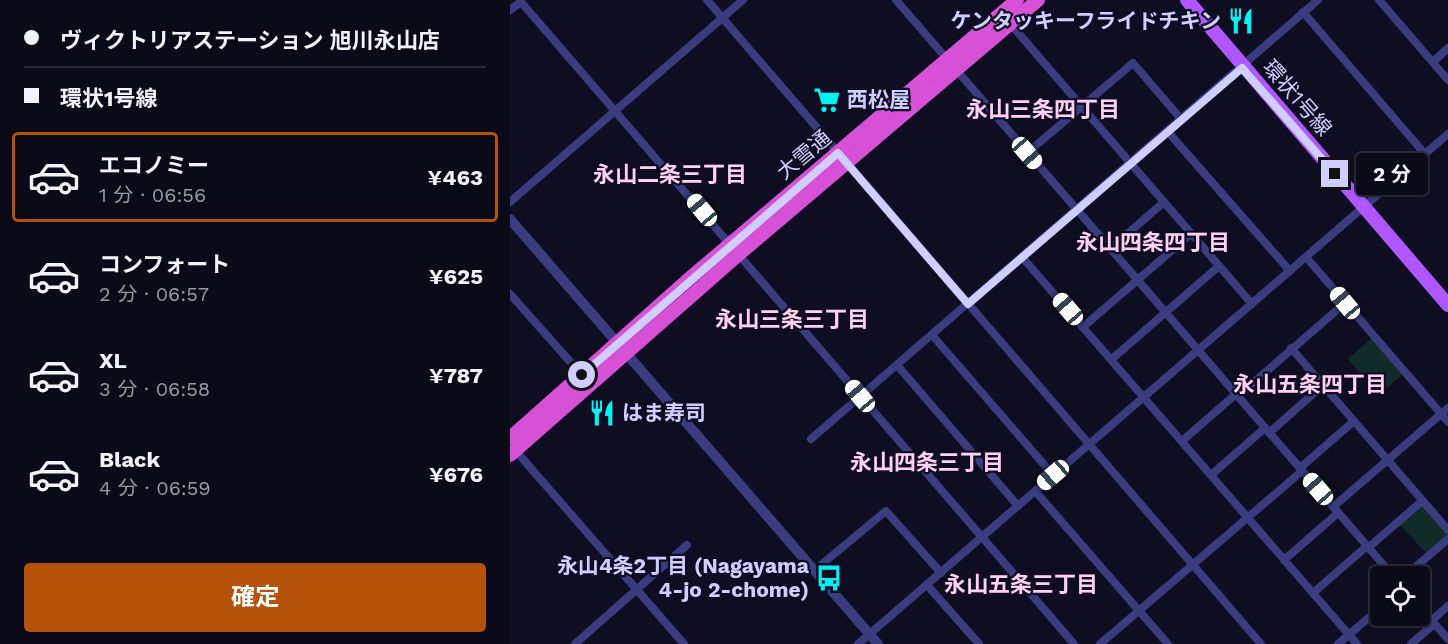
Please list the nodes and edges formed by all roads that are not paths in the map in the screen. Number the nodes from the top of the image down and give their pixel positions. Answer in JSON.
{"nodes":[{"id":1,"x":707,"y":0,"type":"edge"},
{"id":2,"x":743,"y":0,"type":"edge"},
{"id":3,"x":896,"y":0,"type":"edge"},
{"id":4,"x":1017,"y":0,"type":"edge"},
{"id":5,"x":1037,"y":0,"type":"edge"},
{"id":6,"x":1186,"y":0,"type":"edge"},
{"id":7,"x":1318,"y":0,"type":"edge"},
{"id":8,"x":1379,"y":0,"type":"edge"},
{"id":9,"x":521,"y":1,"type":"edge"},
{"id":10,"x":510,"y":10,"type":"edge"},
{"id":11,"x":1303,"y":12,"type":"junction"},
{"id":12,"x":722,"y":17,"type":"junction"},
{"id":13,"x":1006,"y":19,"type":"junction"},
{"id":14,"x":1448,"y":48,"type":"edge"},
{"id":15,"x":1432,"y":62,"type":"junction"},
{"id":16,"x":951,"y":65,"type":"junction"},
{"id":17,"x":1242,"y":68,"type":"junction"},
{"id":18,"x":1448,"y":80,"type":"edge"},
{"id":19,"x":1082,"y":106,"type":"junction"},
{"id":20,"x":616,"y":110,"type":"junction"},
{"id":21,"x":1181,"y":119,"type":"junction"},
{"id":22,"x":1168,"y":132,"type":"junction"},
{"id":23,"x":1448,"y":134,"type":"edge"},
{"id":24,"x":1027,"y":153,"type":"junction"},
{"id":25,"x":1425,"y":154,"type":"junction"},
{"id":26,"x":843,"y":158,"type":"junction"},
{"id":27,"x":1131,"y":164,"type":"junction"},
{"id":28,"x":1164,"y":201,"type":"junction"},
{"id":29,"x":510,"y":202,"type":"edge"},
{"id":30,"x":1364,"y":207,"type":"junction"},
{"id":31,"x":1077,"y":210,"type":"junction"},
{"id":32,"x":510,"y":219,"type":"edge"},
{"id":33,"x":1191,"y":234,"type":"junction"},
{"id":34,"x":735,"y":249,"type":"junction"},
{"id":35,"x":1110,"y":249,"type":"junction"},
{"id":36,"x":1022,"y":256,"type":"junction"},
{"id":37,"x":1306,"y":257,"type":"junction"},
{"id":38,"x":1219,"y":266,"type":"junction"},
{"id":39,"x":1290,"y":271,"type":"junction"},
{"id":40,"x":1137,"y":281,"type":"junction"},
{"id":41,"x":510,"y":294,"type":"edge"},
{"id":42,"x":1345,"y":303,"type":"junction"},
{"id":43,"x":968,"y":304,"type":"junction"},
{"id":44,"x":1252,"y":304,"type":"junction"},
{"id":45,"x":1448,"y":304,"type":"edge"},
{"id":46,"x":1166,"y":313,"type":"junction"},
{"id":47,"x":1083,"y":327,"type":"junction"},
{"id":48,"x":932,"y":335,"type":"junction"},
{"id":49,"x":622,"y":348,"type":"junction"},
{"id":50,"x":1291,"y":348,"type":"junction"},
{"id":51,"x":1198,"y":350,"type":"junction"},
{"id":52,"x":1112,"y":359,"type":"junction"},
{"id":53,"x":897,"y":365,"type":"junction"},
{"id":54,"x":582,"y":375,"type":"junction"},
{"id":55,"x":1323,"y":385,"type":"junction"},
{"id":56,"x":1237,"y":395,"type":"junction"},
{"id":57,"x":860,"y":396,"type":"junction"},
{"id":58,"x":1144,"y":397,"type":"junction"},
{"id":59,"x":1444,"y":411,"type":"edge"},
{"id":60,"x":1354,"y":421,"type":"junction"},
{"id":61,"x":1448,"y":422,"type":"edge"},
{"id":62,"x":1267,"y":431,"type":"junction"},
{"id":63,"x":811,"y":439,"type":"dead end"},
{"id":64,"x":1182,"y":441,"type":"junction"},
{"id":65,"x":1089,"y":444,"type":"junction"},
{"id":66,"x":512,"y":448,"type":"edge"},
{"id":67,"x":1388,"y":460,"type":"junction"},
{"id":68,"x":1301,"y":469,"type":"junction"},
{"id":69,"x":1053,"y":475,"type":"junction"},
{"id":70,"x":1211,"y":475,"type":"junction"},
{"id":71,"x":1035,"y":491,"type":"junction"},
{"id":72,"x":1422,"y":501,"type":"junction"},
{"id":73,"x":1018,"y":506,"type":"junction"},
{"id":74,"x":1336,"y":510,"type":"junction"},
{"id":75,"x":1247,"y":518,"type":"junction"},
{"id":76,"x":1448,"y":530,"type":"edge"},
{"id":77,"x":981,"y":538,"type":"junction"},
{"id":78,"x":1448,"y":539,"type":"edge"},
{"id":79,"x":687,"y":545,"type":"dead end"},
{"id":80,"x":1368,"y":547,"type":"junction"},
{"id":81,"x":1284,"y":560,"type":"junction"},
{"id":82,"x":1194,"y":564,"type":"junction"},
{"id":83,"x":1384,"y":566,"type":"edge"},
{"id":84,"x":1417,"y":566,"type":"edge"},
{"id":85,"x":815,"y":570,"type":"junction"},
{"id":86,"x":941,"y":573,"type":"junction"},
{"id":87,"x":927,"y":585,"type":"junction"},
{"id":88,"x":637,"y":590,"type":"junction"},
{"id":89,"x":1313,"y":593,"type":"junction"},
{"id":90,"x":1448,"y":606,"type":"edge"},
{"id":91,"x":1139,"y":610,"type":"junction"},
{"id":92,"x":1370,"y":616,"type":"edge"},
{"id":93,"x":1430,"y":619,"type":"edge"},
{"id":94,"x":1433,"y":622,"type":"junction"},
{"id":95,"x":870,"y":634,"type":"junction"},
{"id":96,"x":1349,"y":634,"type":"junction"},
{"id":97,"x":1448,"y":639,"type":"edge"},
{"id":98,"x":579,"y":643,"type":"edge"},
{"id":99,"x":684,"y":644,"type":"edge"},
{"id":100,"x":858,"y":644,"type":"edge"},
{"id":101,"x":878,"y":644,"type":"edge"},
{"id":102,"x":979,"y":644,"type":"edge"},
{"id":103,"x":1074,"y":644,"type":"edge"},
{"id":104,"x":1100,"y":644,"type":"edge"},
{"id":105,"x":1168,"y":644,"type":"edge"},
{"id":106,"x":1261,"y":644,"type":"edge"},
{"id":107,"x":1338,"y":644,"type":"edge"},
{"id":108,"x":1357,"y":644,"type":"edge"},
{"id":109,"x":1411,"y":644,"type":"edge"}],
"edges":[{"from":1,"to":12,"type":"street"},
{"from":2,"to":12,"type":"street"},
{"from":3,"to":16,"type":"street"},
{"from":4,"to":13,"type":"highway","name":"大雪通"},
{"from":5,"to":13,"type":"highway","name":"大雪通"},
{"from":6,"to":17,"type":"main road","name":"環状1号線"},
{"from":7,"to":11,"type":"street"},
{"from":8,"to":15,"type":"street"},
{"from":9,"to":10,"type":"street"},
{"from":9,"to":20,"type":"street"},
{"from":11,"to":17,"type":"street"},
{"from":11,"to":25,"type":"street"},
{"from":12,"to":20,"type":"street"},
{"from":12,"to":26,"type":"street"},
{"from":13,"to":16,"type":"highway","name":"大雪通"},
{"from":13,"to":19,"type":"street"},
{"from":14,"to":15,"type":"street"},
{"from":15,"to":18,"type":"street"},
{"from":16,"to":24,"type":"street"},
{"from":16,"to":26,"type":"highway","name":"大雪通"},
{"from":17,"to":21,"type":"street"},
{"from":17,"to":30,"type":"main road","name":"環状1号線"},
{"from":19,"to":21,"type":"street"},
{"from":19,"to":24,"type":"street"},
{"from":19,"to":27,"type":"street"},
{"from":20,"to":29,"type":"street"},
{"from":20,"to":34,"type":"street"},
{"from":21,"to":22,"type":"street"},
{"from":22,"to":27,"type":"street"},
{"from":22,"to":39,"type":"street"},
{"from":23,"to":25,"type":"street"},
{"from":24,"to":31,"type":"street"},
{"from":25,"to":30,"type":"street"},
{"from":26,"to":34,"type":"highway","name":"大雪通"},
{"from":26,"to":43,"type":"street"},
{"from":27,"to":28,"type":"street"},
{"from":27,"to":31,"type":"street"},
{"from":28,"to":33,"type":"street"},
{"from":28,"to":35,"type":"street"},
{"from":30,"to":37,"type":"street"},
{"from":30,"to":45,"type":"main road","name":"環状1号線"},
{"from":31,"to":35,"type":"street"},
{"from":31,"to":36,"type":"street"},
{"from":32,"to":49,"type":"street"},
{"from":33,"to":38,"type":"street"},
{"from":33,"to":40,"type":"street"},
{"from":34,"to":49,"type":"highway","name":"大雪通"},
{"from":34,"to":57,"type":"street"},
{"from":35,"to":40,"type":"street"},
{"from":36,"to":43,"type":"street"},
{"from":36,"to":47,"type":"street"},
{"from":37,"to":39,"type":"street"},
{"from":37,"to":42,"type":"street"},
{"from":38,"to":44,"type":"street"},
{"from":38,"to":46,"type":"street"},
{"from":39,"to":44,"type":"street"},
{"from":40,"to":46,"type":"street"},
{"from":40,"to":47,"type":"street"},
{"from":41,"to":54,"type":"street"},
{"from":42,"to":50,"type":"street"},
{"from":42,"to":59,"type":"street"},
{"from":43,"to":48,"type":"street"},
{"from":43,"to":65,"type":"street"},
{"from":44,"to":51,"type":"street"},
{"from":46,"to":51,"type":"street"},
{"from":46,"to":52,"type":"street"},
{"from":47,"to":52,"type":"street"},
{"from":48,"to":53,"type":"street"},
{"from":48,"to":69,"type":"street"},
{"from":49,"to":54,"type":"highway","name":"大雪通"},
{"from":49,"to":66,"type":"highway","name":"大雪通"},
{"from":49,"to":85,"type":"street"},
{"from":50,"to":55,"type":"street"},
{"from":50,"to":56,"type":"street"},
{"from":51,"to":56,"type":"street"},
{"from":51,"to":58,"type":"street"},
{"from":52,"to":58,"type":"street"},
{"from":53,"to":57,"type":"street"},
{"from":53,"to":73,"type":"street"},
{"from":54,"to":66,"type":"highway","name":"大雪通"},
{"from":55,"to":60,"type":"street"},
{"from":55,"to":62,"type":"street"},
{"from":56,"to":62,"type":"street"},
{"from":56,"to":64,"type":"street"},
{"from":57,"to":63,"type":"street"},
{"from":57,"to":77,"type":"street"},
{"from":58,"to":64,"type":"street"},
{"from":58,"to":65,"type":"street"},
{"from":59,"to":61,"type":"street"},
{"from":59,"to":67,"type":"street"},
{"from":60,"to":67,"type":"street"},
{"from":60,"to":68,"type":"street"},
{"from":62,"to":68,"type":"street"},
{"from":62,"to":70,"type":"street"},
{"from":64,"to":70,"type":"street"},
{"from":65,"to":69,"type":"street"},
{"from":65,"to":82,"type":"street"},
{"from":66,"to":88,"type":"street"},
{"from":67,"to":72,"type":"street"},
{"from":67,"to":74,"type":"street"},
{"from":68,"to":74,"type":"street"},
{"from":68,"to":75,"type":"street"},
{"from":69,"to":71,"type":"street"},
{"from":70,"to":75,"type":"street"},
{"from":71,"to":73,"type":"street"},
{"from":71,"to":91,"type":"street"},
{"from":72,"to":76,"type":"street"},
{"from":72,"to":80,"type":"street"},
{"from":73,"to":77,"type":"street"},
{"from":74,"to":80,"type":"street"},
{"from":74,"to":81,"type":"street"},
{"from":75,"to":81,"type":"street"},
{"from":75,"to":82,"type":"street"},
{"from":77,"to":86,"type":"street"},
{"from":77,"to":103,"type":"street"},
{"from":78,"to":84,"type":"street"},
{"from":79,"to":88,"type":"street"},
{"from":80,"to":83,"type":"street"},
{"from":80,"to":89,"type":"street"},
{"from":81,"to":89,"type":"street"},
{"from":82,"to":91,"type":"street"},
{"from":82,"to":106,"type":"street"},
{"from":85,"to":86,"type":"street"},
{"from":85,"to":95,"type":"street"},
{"from":86,"to":87,"type":"street"},
{"from":87,"to":95,"type":"street"},
{"from":87,"to":102,"type":"street"},
{"from":88,"to":98,"type":"street"},
{"from":88,"to":99,"type":"street"},
{"from":89,"to":96,"type":"street"},
{"from":90,"to":94,"type":"street"},
{"from":91,"to":104,"type":"street"},
{"from":91,"to":105,"type":"street"},
{"from":92,"to":96,"type":"street"},
{"from":93,"to":94,"type":"street"},
{"from":94,"to":97,"type":"street"},
{"from":94,"to":109,"type":"street"},
{"from":95,"to":100,"type":"street"},
{"from":95,"to":101,"type":"street"},
{"from":96,"to":107,"type":"street"},
{"from":96,"to":108,"type":"street"}]}
